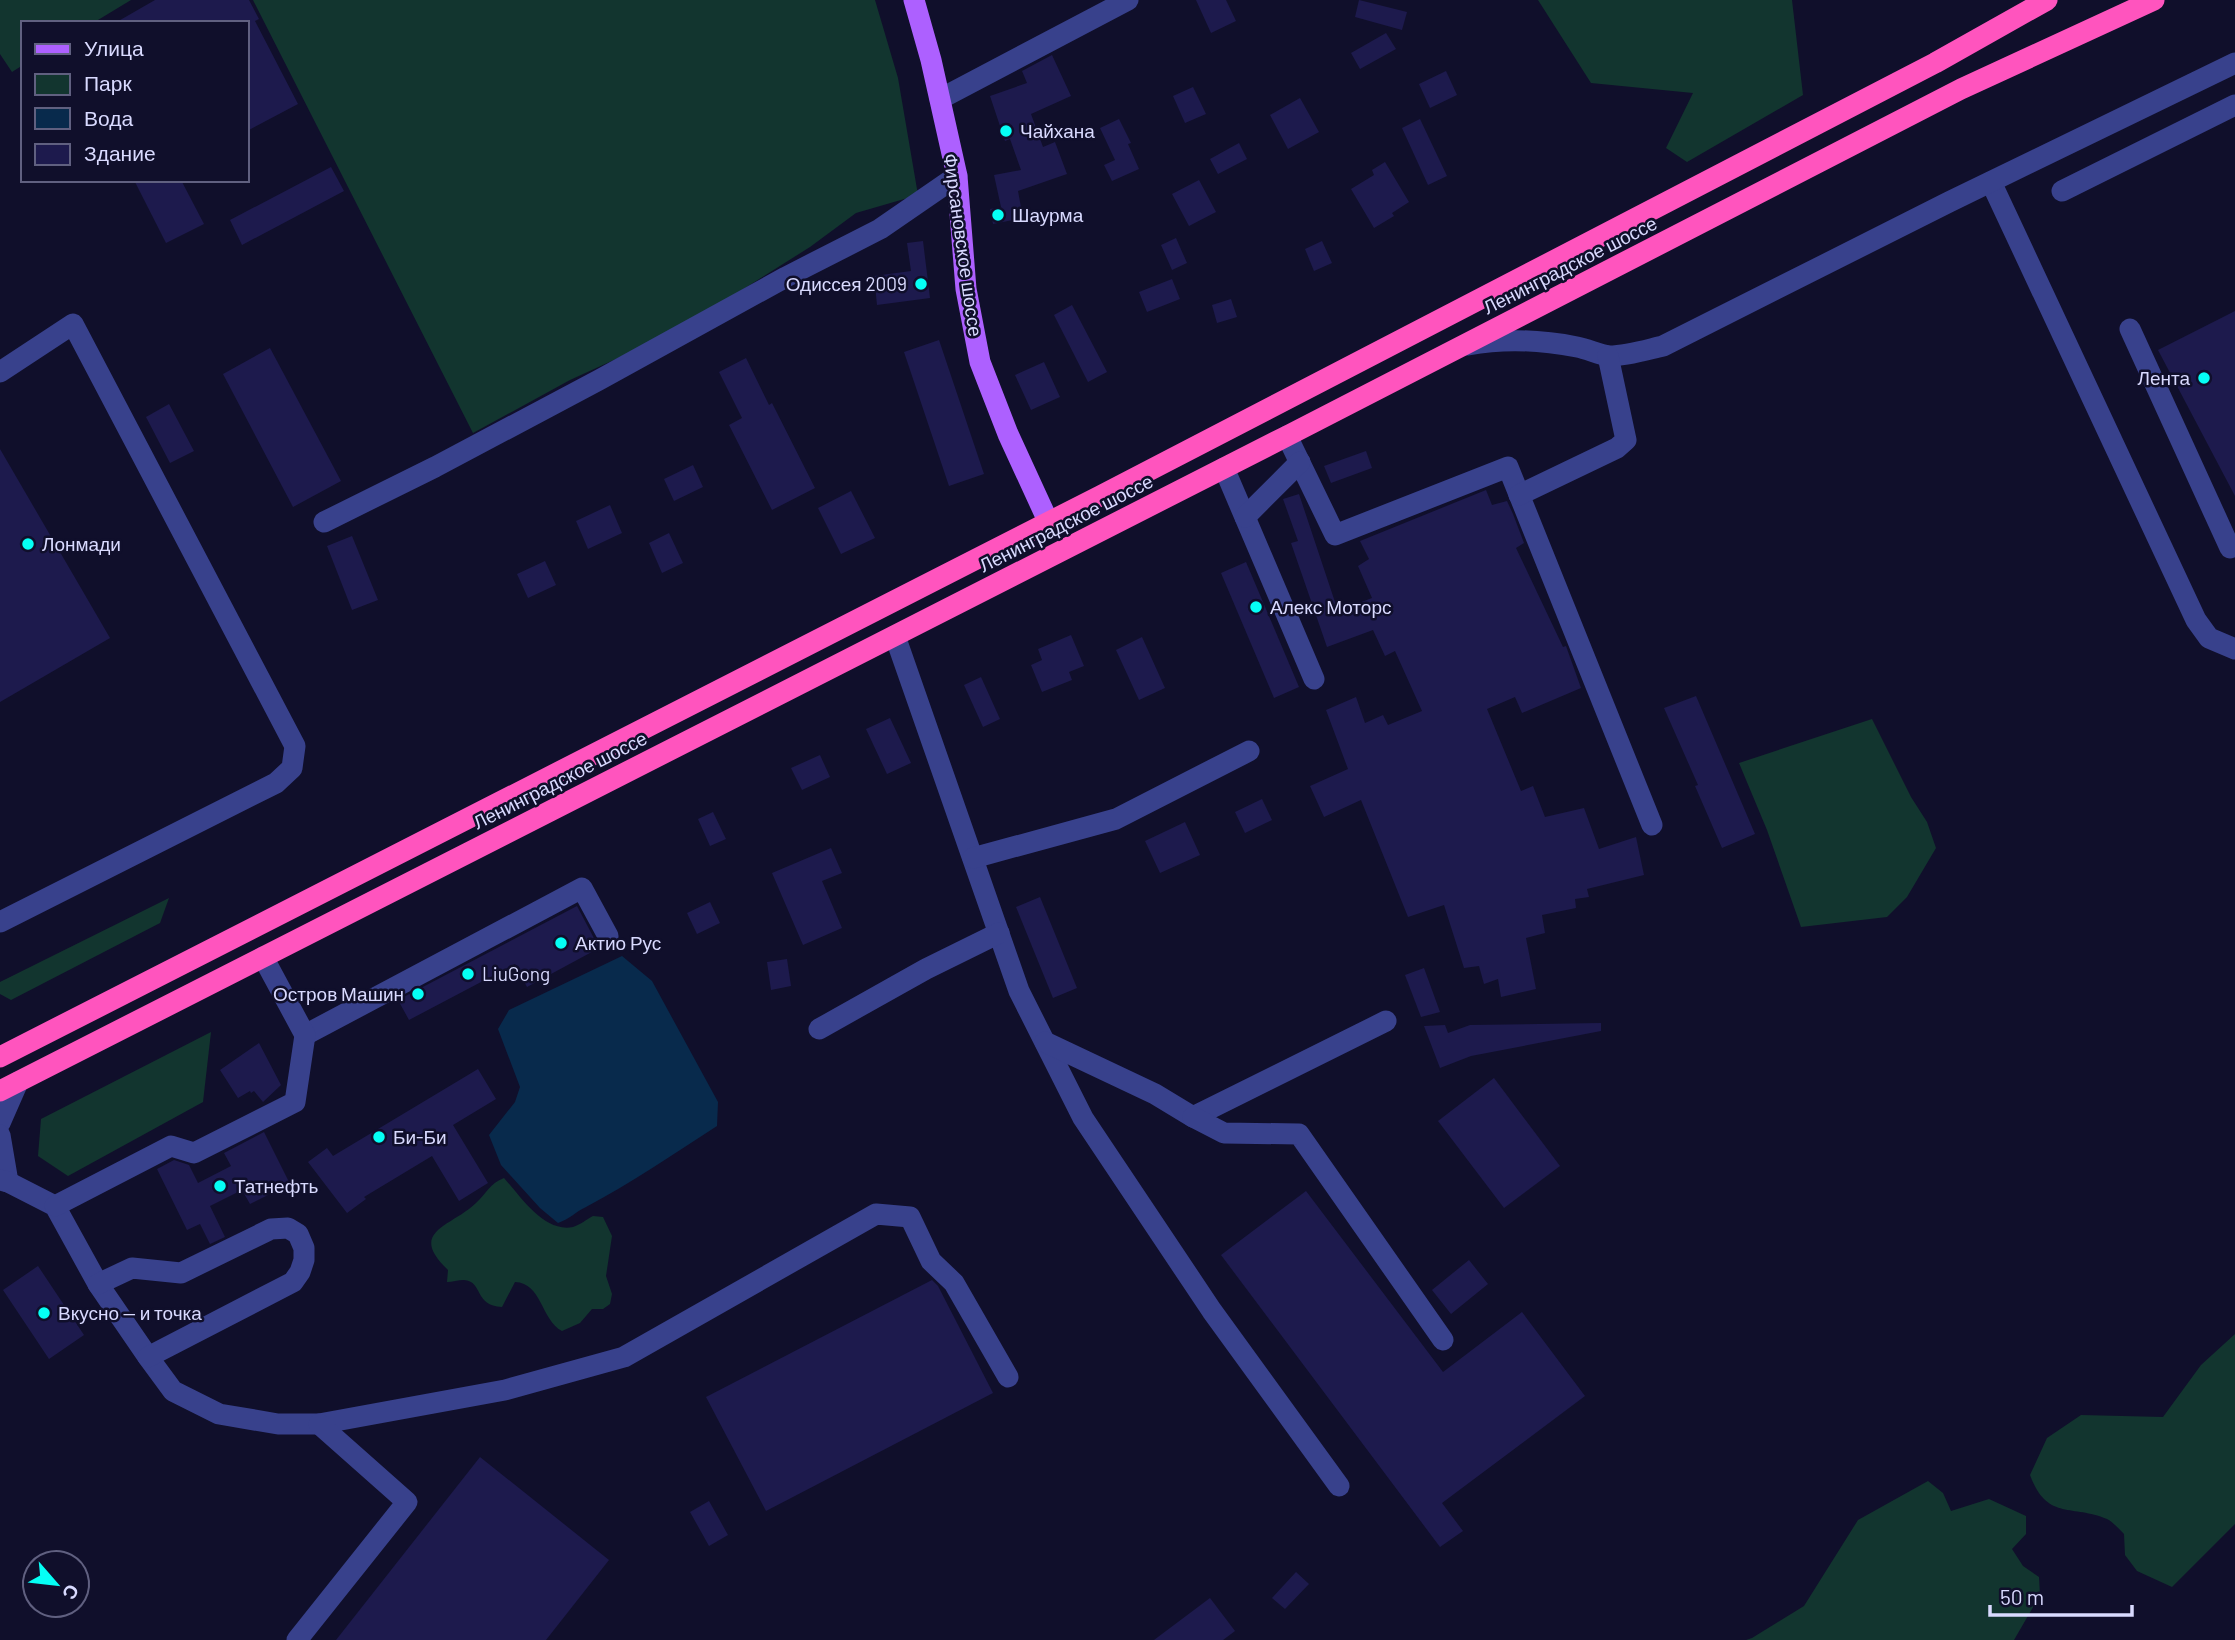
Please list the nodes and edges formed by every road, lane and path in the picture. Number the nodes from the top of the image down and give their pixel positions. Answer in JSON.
{"nodes":[{"id":1,"x":914,"y":0,"type":"edge"},
{"id":2,"x":1128,"y":0,"type":"edge"},
{"id":3,"x":2047,"y":0,"type":"edge"},
{"id":4,"x":2154,"y":0,"type":"edge"},
{"id":5,"x":2235,"y":63,"type":"edge"},
{"id":6,"x":940,"y":99,"type":"junction"},
{"id":7,"x":2235,"y":105,"type":"edge"},
{"id":8,"x":957,"y":176,"type":"junction"},
{"id":9,"x":1991,"y":182,"type":"junction"},
{"id":10,"x":2062,"y":191,"type":"dead end"},
{"id":11,"x":2130,"y":329,"type":"dead end"},
{"id":12,"x":1462,"y":346,"type":"junction"},
{"id":13,"x":1608,"y":356,"type":"junction"},
{"id":14,"x":0,"y":372,"type":"edge"},
{"id":15,"x":1287,"y":436,"type":"junction"},
{"id":16,"x":1300,"y":462,"type":"junction"},
{"id":17,"x":1224,"y":468,"type":"junction"},
{"id":18,"x":1519,"y":495,"type":"junction"},
{"id":19,"x":1245,"y":517,"type":"junction"},
{"id":20,"x":1048,"y":521,"type":"junction"},
{"id":21,"x":324,"y":522,"type":"dead end"},
{"id":22,"x":2230,"y":548,"type":"dead end"},
{"id":23,"x":895,"y":636,"type":"junction"},
{"id":24,"x":2235,"y":649,"type":"edge"},
{"id":25,"x":1314,"y":679,"type":"dead end"},
{"id":26,"x":1249,"y":751,"type":"dead end"},
{"id":27,"x":1652,"y":825,"type":"dead end"},
{"id":28,"x":973,"y":858,"type":"junction"},
{"id":29,"x":0,"y":922,"type":"edge"},
{"id":30,"x":999,"y":933,"type":"junction"},
{"id":31,"x":608,"y":936,"type":"dead end"},
{"id":32,"x":263,"y":957,"type":"junction"},
{"id":33,"x":1386,"y":1021,"type":"dead end"},
{"id":34,"x":819,"y":1029,"type":"dead end"},
{"id":35,"x":305,"y":1035,"type":"junction"},
{"id":36,"x":1045,"y":1042,"type":"junction"},
{"id":37,"x":0,"y":1057,"type":"edge"},
{"id":38,"x":9,"y":1086,"type":"edge"},
{"id":39,"x":1193,"y":1117,"type":"junction"},
{"id":40,"x":0,"y":1123,"type":"edge"},
{"id":41,"x":0,"y":1135,"type":"edge"},
{"id":42,"x":4,"y":1181,"type":"edge"},
{"id":43,"x":55,"y":1206,"type":"junction"},
{"id":44,"x":98,"y":1284,"type":"junction"},
{"id":45,"x":1443,"y":1340,"type":"dead end"},
{"id":46,"x":148,"y":1357,"type":"junction"},
{"id":47,"x":1009,"y":1377,"type":"dead end"},
{"id":48,"x":319,"y":1424,"type":"junction"},
{"id":49,"x":1339,"y":1486,"type":"dead end"},
{"id":50,"x":297,"y":1640,"type":"edge"}],
"edges":[{"from":1,"to":6,"type":"main road","name":"Фирсановское шоссе"},
{"from":2,"to":6,"type":"street"},
{"from":3,"to":20,"type":"highway","name":"Ленинградское шоссе"},
{"from":4,"to":12,"type":"highway","name":"Ленинградское шоссе"},
{"from":5,"to":9,"type":"street"},
{"from":6,"to":8,"type":"main road","name":"Фирсановское шоссе"},
{"from":7,"to":10,"type":"street"},
{"from":8,"to":20,"type":"main road","name":"Фирсановское шоссе"},
{"from":8,"to":21,"type":"street"},
{"from":9,"to":13,"type":"street"},
{"from":9,"to":24,"type":"street"},
{"from":11,"to":22,"type":"street"},
{"from":12,"to":13,"type":"street"},
{"from":12,"to":15,"type":"highway","name":"Ленинградское шоссе"},
{"from":13,"to":18,"type":"street"},
{"from":14,"to":29,"type":"street"},
{"from":15,"to":16,"type":"street"},
{"from":15,"to":17,"type":"highway","name":"Ленинградское шоссе"},
{"from":16,"to":18,"type":"street"},
{"from":16,"to":19,"type":"street"},
{"from":17,"to":19,"type":"street"},
{"from":17,"to":23,"type":"highway","name":"Ленинградское шоссе"},
{"from":18,"to":27,"type":"street"},
{"from":19,"to":25,"type":"street"},
{"from":20,"to":37,"type":"highway","name":"Ленинградское шоссе"},
{"from":23,"to":28,"type":"street"},
{"from":23,"to":32,"type":"highway","name":"Ленинградское шоссе"},
{"from":26,"to":28,"type":"street"},
{"from":28,"to":30,"type":"street"},
{"from":30,"to":34,"type":"street"},
{"from":30,"to":36,"type":"street"},
{"from":31,"to":35,"type":"street"},
{"from":32,"to":35,"type":"street"},
{"from":32,"to":38,"type":"highway","name":"Ленинградское шоссе"},
{"from":33,"to":39,"type":"street"},
{"from":35,"to":43,"type":"street"},
{"from":36,"to":39,"type":"street"},
{"from":36,"to":49,"type":"street"},
{"from":38,"to":40,"type":"street"},
{"from":39,"to":45,"type":"street"},
{"from":41,"to":42,"type":"street"},
{"from":42,"to":43,"type":"street"},
{"from":43,"to":44,"type":"street"},
{"from":44,"to":46,"type":"street"},
{"from":44,"to":46,"type":"street"},
{"from":46,"to":48,"type":"street"},
{"from":47,"to":48,"type":"street"},
{"from":48,"to":50,"type":"street"}]}
